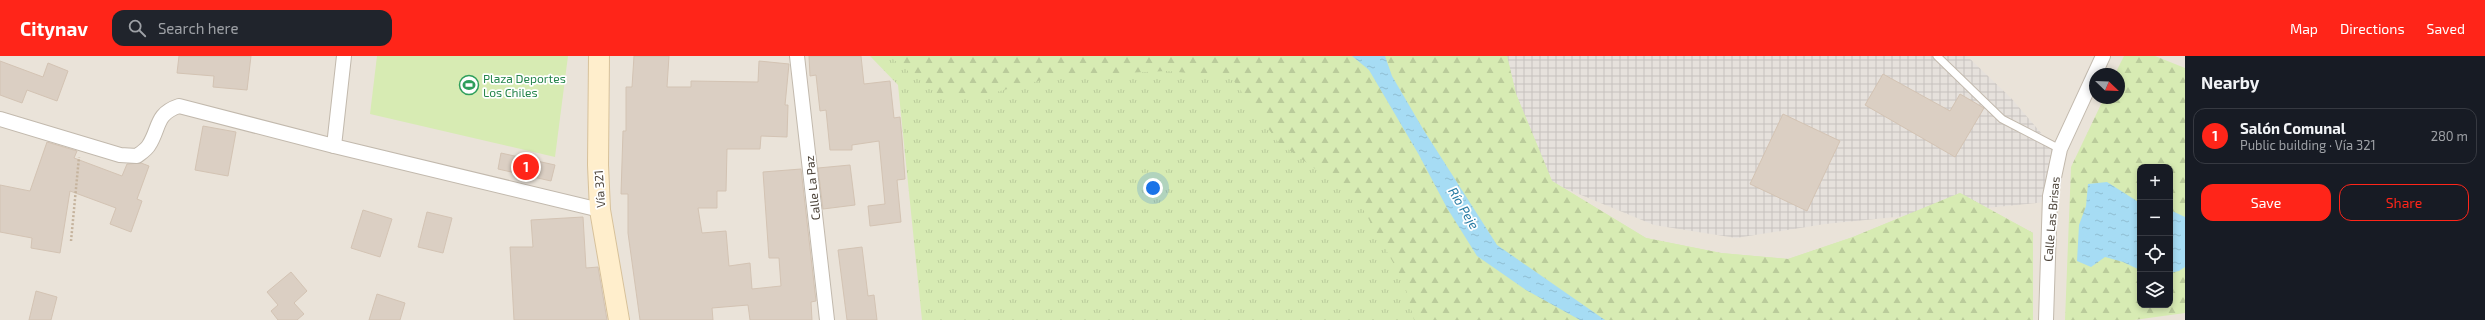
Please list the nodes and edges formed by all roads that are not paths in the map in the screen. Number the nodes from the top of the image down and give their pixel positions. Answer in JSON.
{"nodes":[{"id":1,"x":344,"y":56,"type":"edge"},
{"id":2,"x":599,"y":56,"type":"edge"},
{"id":3,"x":797,"y":56,"type":"edge"},
{"id":4,"x":1937,"y":56,"type":"edge"},
{"id":5,"x":2103,"y":56,"type":"edge"},
{"id":6,"x":0,"y":119,"type":"edge"},
{"id":7,"x":334,"y":146,"type":"junction"},
{"id":8,"x":2060,"y":149,"type":"junction"},
{"id":9,"x":600,"y":210,"type":"junction"},
{"id":10,"x":619,"y":320,"type":"edge"},
{"id":11,"x":827,"y":320,"type":"edge"},
{"id":12,"x":2046,"y":320,"type":"edge"}],
"edges":[{"from":1,"to":7,"type":"street"},
{"from":2,"to":9,"type":"street","name":"Vía 321"},
{"from":3,"to":11,"type":"street","name":"Calle La Paz"},
{"from":4,"to":8,"type":"lane"},
{"from":5,"to":8,"type":"street","name":"Calle Las Brisas"},
{"from":6,"to":7,"type":"street"},
{"from":7,"to":9,"type":"street"},
{"from":8,"to":12,"type":"street","name":"Calle Las Brisas"},
{"from":9,"to":10,"type":"street","name":"Vía 321"}]}
